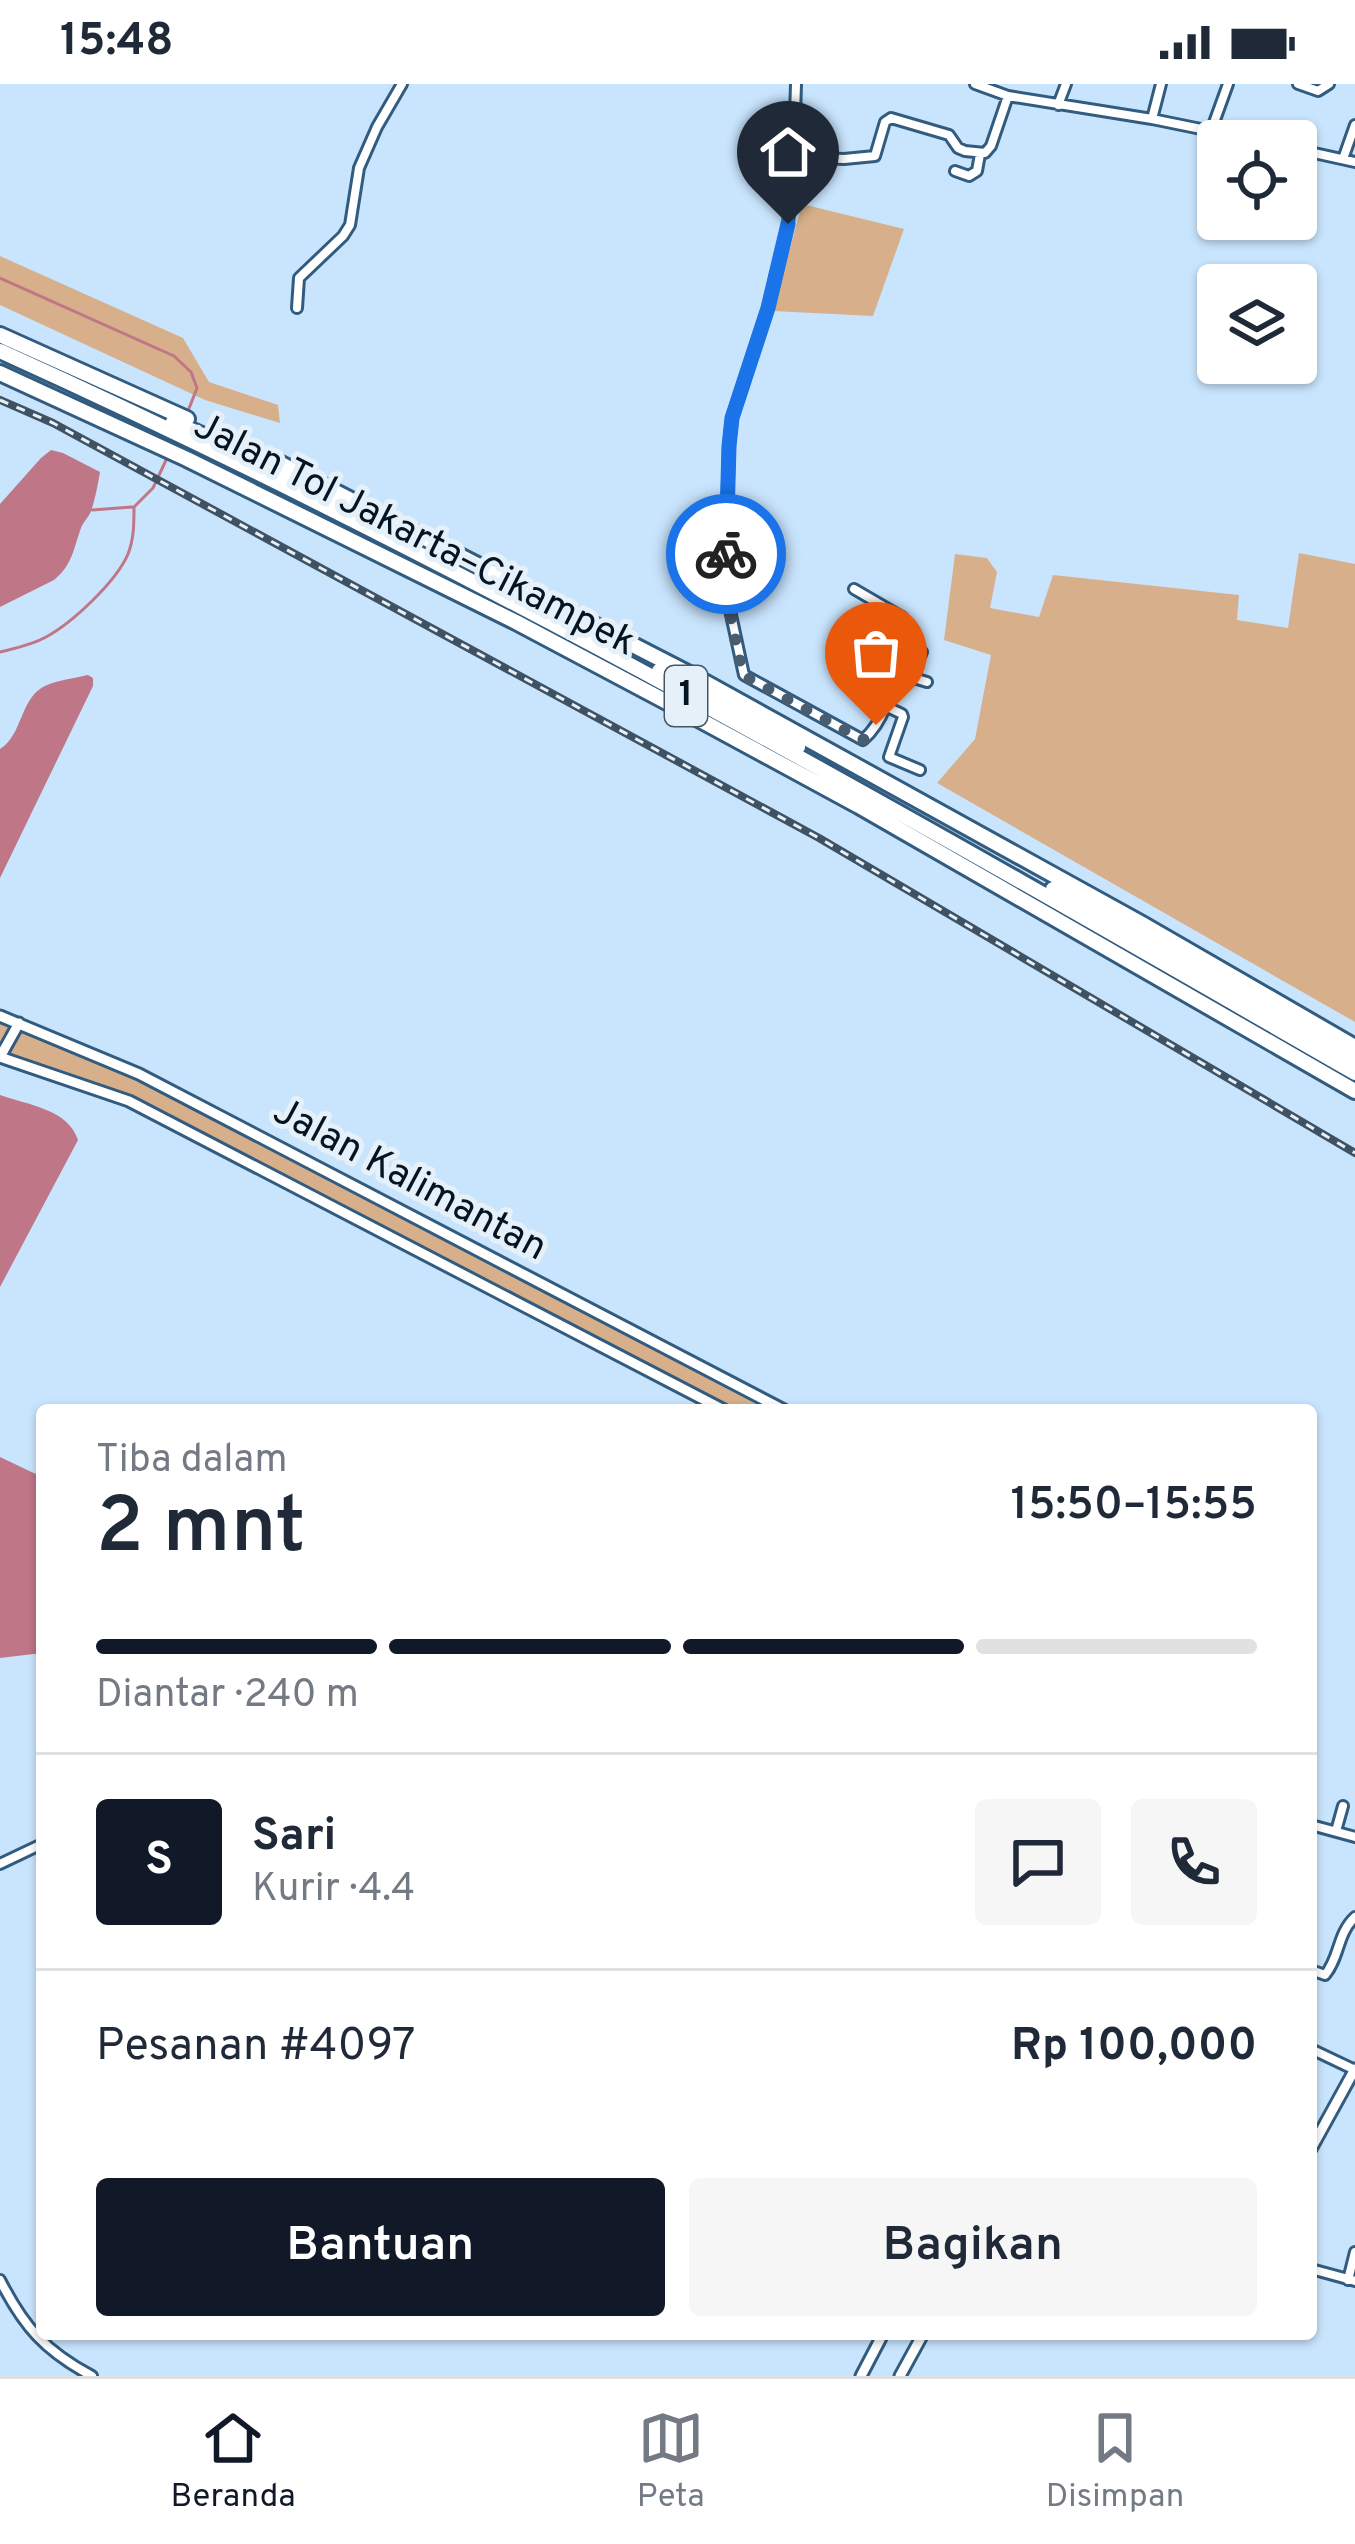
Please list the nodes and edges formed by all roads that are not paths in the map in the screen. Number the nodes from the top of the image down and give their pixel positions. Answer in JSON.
{"nodes":[{"id":1,"x":402,"y":84,"type":"edge"},
{"id":2,"x":796,"y":84,"type":"edge"},
{"id":3,"x":975,"y":84,"type":"edge"},
{"id":4,"x":1066,"y":84,"type":"edge"},
{"id":5,"x":1160,"y":84,"type":"edge"},
{"id":6,"x":1228,"y":84,"type":"edge"},
{"id":7,"x":1298,"y":84,"type":"edge"},
{"id":8,"x":1329,"y":84,"type":"edge"},
{"id":9,"x":1008,"y":96,"type":"junction"},
{"id":10,"x":1058,"y":105,"type":"junction"},
{"id":11,"x":1152,"y":119,"type":"junction"},
{"id":12,"x":1215,"y":120,"type":"edge"},
{"id":13,"x":1355,"y":126,"type":"edge"},
{"id":14,"x":1197,"y":127,"type":"edge"},
{"id":15,"x":1317,"y":153,"type":"edge"},
{"id":16,"x":980,"y":154,"type":"junction"},
{"id":17,"x":794,"y":157,"type":"junction"},
{"id":18,"x":1343,"y":159,"type":"junction"},
{"id":19,"x":1355,"y":163,"type":"edge"},
{"id":20,"x":955,"y":171,"type":"dead end"},
{"id":21,"x":297,"y":308,"type":"dead end"},
{"id":22,"x":0,"y":338,"type":"edge"},
{"id":23,"x":0,"y":351,"type":"edge"},
{"id":24,"x":0,"y":373,"type":"edge"},
{"id":25,"x":854,"y":589,"type":"dead end"},
{"id":26,"x":922,"y":652,"type":"dead end"},
{"id":27,"x":912,"y":677,"type":"junction"},
{"id":28,"x":895,"y":680,"type":"junction"},
{"id":29,"x":927,"y":682,"type":"dead end"},
{"id":30,"x":884,"y":706,"type":"junction"},
{"id":31,"x":920,"y":770,"type":"dead end"},
{"id":32,"x":0,"y":1016,"type":"edge"},
{"id":33,"x":19,"y":1023,"type":"junction"},
{"id":34,"x":1355,"y":1047,"type":"edge"},
{"id":35,"x":0,"y":1057,"type":"edge"},
{"id":36,"x":1355,"y":1061,"type":"edge"},
{"id":37,"x":1355,"y":1072,"type":"edge"},
{"id":38,"x":1355,"y":1090,"type":"edge"},
{"id":39,"x":597,"y":1314,"type":"junction"},
{"id":40,"x":583,"y":1338,"type":"junction"},
{"id":41,"x":712,"y":1404,"type":"edge"},
{"id":42,"x":772,"y":1404,"type":"edge"},
{"id":43,"x":1343,"y":1806,"type":"dead end"},
{"id":44,"x":1317,"y":1826,"type":"edge"},
{"id":45,"x":1336,"y":1831,"type":"junction"},
{"id":46,"x":1355,"y":1837,"type":"edge"},
{"id":47,"x":36,"y":1847,"type":"edge"},
{"id":48,"x":0,"y":1864,"type":"edge"},
{"id":49,"x":1355,"y":1917,"type":"edge"},
{"id":50,"x":1317,"y":1973,"type":"edge"},
{"id":51,"x":1317,"y":2052,"type":"edge"},
{"id":52,"x":1355,"y":2069,"type":"edge"},
{"id":53,"x":1317,"y":2138,"type":"edge"},
{"id":54,"x":1355,"y":2252,"type":"edge"},
{"id":55,"x":1317,"y":2271,"type":"edge"},
{"id":56,"x":0,"y":2280,"type":"edge"},
{"id":57,"x":1352,"y":2281,"type":"edge"},
{"id":58,"x":36,"y":2336,"type":"edge"},
{"id":59,"x":40,"y":2340,"type":"edge"},
{"id":60,"x":880,"y":2340,"type":"edge"},
{"id":61,"x":920,"y":2340,"type":"edge"},
{"id":62,"x":92,"y":2376,"type":"edge"},
{"id":63,"x":861,"y":2376,"type":"edge"},
{"id":64,"x":900,"y":2376,"type":"edge"}],
"edges":[{"from":1,"to":21,"type":"street"},
{"from":2,"to":17,"type":"street"},
{"from":3,"to":9,"type":"street"},
{"from":4,"to":10,"type":"street"},
{"from":5,"to":11,"type":"street"},
{"from":6,"to":12,"type":"street"},
{"from":7,"to":8,"type":"street"},
{"from":9,"to":10,"type":"street"},
{"from":9,"to":16,"type":"street"},
{"from":10,"to":11,"type":"street"},
{"from":11,"to":14,"type":"street"},
{"from":13,"to":18,"type":"street"},
{"from":15,"to":18,"type":"street"},
{"from":16,"to":17,"type":"street"},
{"from":16,"to":20,"type":"street"},
{"from":17,"to":30,"type":"street"},
{"from":18,"to":19,"type":"street"},
{"from":22,"to":34,"type":"highway","name":"Jalan Tol Jakarta–Cikampek","number":"1"},
{"from":22,"to":36,"type":"highway","number":"1"},
{"from":23,"to":37,"type":"highway","number":"1"},
{"from":24,"to":38,"type":"highway","name":"Jalan Tol Jakarta–Cikampek","number":"1"},
{"from":25,"to":28,"type":"street"},
{"from":26,"to":27,"type":"street"},
{"from":27,"to":28,"type":"street"},
{"from":27,"to":29,"type":"street"},
{"from":28,"to":30,"type":"street"},
{"from":30,"to":31,"type":"street"},
{"from":32,"to":33,"type":"street","name":"Jalan Kalimantan"},
{"from":33,"to":35,"type":"street"},
{"from":33,"to":39,"type":"street","name":"Jalan Kalimantan"},
{"from":35,"to":40,"type":"street","name":"Jalan Kalimantan"},
{"from":39,"to":40,"type":"street"},
{"from":39,"to":42,"type":"street","name":"Jalan Kalimantan"},
{"from":40,"to":41,"type":"street","name":"Jalan Kalimantan"},
{"from":43,"to":45,"type":"street"},
{"from":44,"to":45,"type":"street"},
{"from":45,"to":46,"type":"street"},
{"from":47,"to":48,"type":"street"},
{"from":49,"to":50,"type":"street"},
{"from":51,"to":52,"type":"street"},
{"from":52,"to":53,"type":"street"},
{"from":54,"to":57,"type":"street"},
{"from":55,"to":57,"type":"street"},
{"from":56,"to":58,"type":"street"},
{"from":59,"to":62,"type":"street"},
{"from":60,"to":63,"type":"street"},
{"from":61,"to":64,"type":"street"}]}
